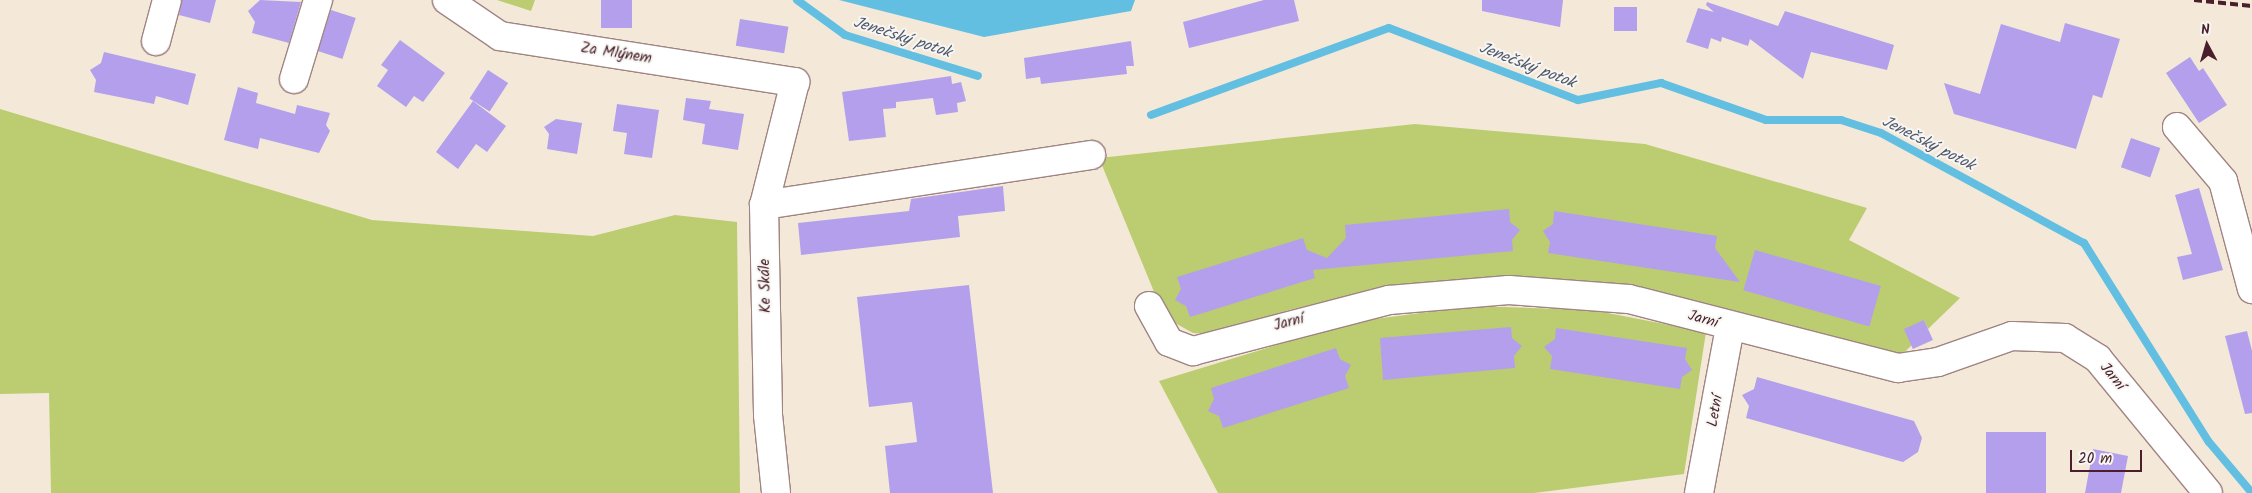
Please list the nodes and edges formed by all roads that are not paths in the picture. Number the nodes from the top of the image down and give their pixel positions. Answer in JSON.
{"nodes":[{"id":1,"x":167,"y":0,"type":"edge"},
{"id":2,"x":318,"y":0,"type":"edge"},
{"id":3,"x":447,"y":0,"type":"edge"},
{"id":4,"x":156,"y":41,"type":"dead end"},
{"id":5,"x":294,"y":79,"type":"dead end"},
{"id":6,"x":794,"y":82,"type":"joint"},
{"id":7,"x":2177,"y":127,"type":"dead end"},
{"id":8,"x":1091,"y":155,"type":"dead end"},
{"id":9,"x":2240,"y":196,"type":"edge"},
{"id":10,"x":764,"y":205,"type":"junction"},
{"id":11,"x":2252,"y":289,"type":"edge"},
{"id":12,"x":1149,"y":306,"type":"dead end"},
{"id":13,"x":1730,"y":328,"type":"junction"},
{"id":14,"x":776,"y":493,"type":"edge"},
{"id":15,"x":1699,"y":493,"type":"edge"},
{"id":16,"x":2208,"y":493,"type":"edge"}],
"edges":[{"from":1,"to":4,"type":"street"},
{"from":2,"to":5,"type":"street"},
{"from":3,"to":6,"type":"street","name":"Za Mlýnem"},
{"from":6,"to":10,"type":"street","name":"Ke Skále"},
{"from":7,"to":9,"type":"street"},
{"from":8,"to":10,"type":"street"},
{"from":9,"to":11,"type":"street"},
{"from":10,"to":14,"type":"street","name":"Ke Skále"},
{"from":12,"to":13,"type":"street","name":"Jarní"},
{"from":13,"to":15,"type":"street","name":"Letní"},
{"from":13,"to":16,"type":"street","name":"Jarní"}]}
